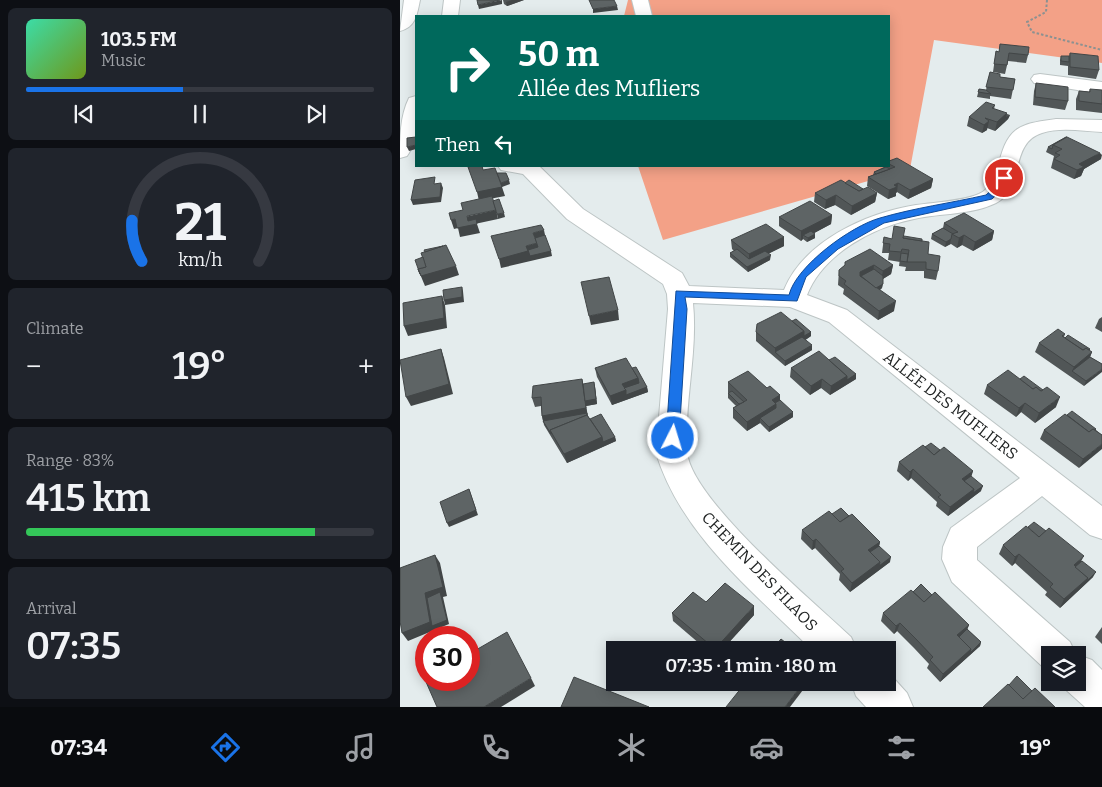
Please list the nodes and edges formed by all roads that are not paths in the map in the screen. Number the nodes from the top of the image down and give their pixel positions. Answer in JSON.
{"nodes":[{"id":1,"x":412,"y":0,"type":"edge"},
{"id":2,"x":452,"y":0,"type":"edge"},
{"id":3,"x":640,"y":0,"type":"edge"},
{"id":4,"x":450,"y":15,"type":"edge"},
{"id":5,"x":644,"y":15,"type":"edge"},
{"id":6,"x":400,"y":26,"type":"edge"},
{"id":7,"x":1040,"y":80,"type":"dead end"},
{"id":8,"x":1102,"y":88,"type":"edge"},
{"id":9,"x":415,"y":108,"type":"edge"},
{"id":10,"x":1102,"y":126,"type":"edge"},
{"id":11,"x":411,"y":133,"type":"edge"},
{"id":12,"x":400,"y":152,"type":"edge"},
{"id":13,"x":523,"y":167,"type":"edge"},
{"id":14,"x":680,"y":294,"type":"junction"},
{"id":15,"x":793,"y":299,"type":"junction"},
{"id":16,"x":1043,"y":478,"type":"junction"},
{"id":17,"x":1102,"y":525,"type":"edge"},
{"id":18,"x":829,"y":641,"type":"edge"},
{"id":19,"x":1047,"y":646,"type":"edge"},
{"id":20,"x":1086,"y":681,"type":"edge"},
{"id":21,"x":878,"y":691,"type":"edge"},
{"id":22,"x":1102,"y":696,"type":"edge"},
{"id":23,"x":893,"y":707,"type":"edge"}],
"edges":[{"from":1,"to":6,"type":"street"},
{"from":2,"to":4,"type":"street"},
{"from":3,"to":5,"type":"street"},
{"from":7,"to":8,"type":"street"},
{"from":9,"to":11,"type":"street"},
{"from":10,"to":15,"type":"street"},
{"from":11,"to":12,"type":"street"},
{"from":13,"to":14,"type":"street"},
{"from":14,"to":15,"type":"street","name":"ALLÉE DES MUFLIERS"},
{"from":14,"to":18,"type":"street","name":"CHEMIN DES FILAOS"},
{"from":15,"to":16,"type":"street","name":"ALLÉE DES MUFLIERS"},
{"from":16,"to":17,"type":"street","name":"ALLÉE DES MUFLIERS"},
{"from":16,"to":19,"type":"street"},
{"from":20,"to":22,"type":"street"},
{"from":21,"to":23,"type":"street"}]}
